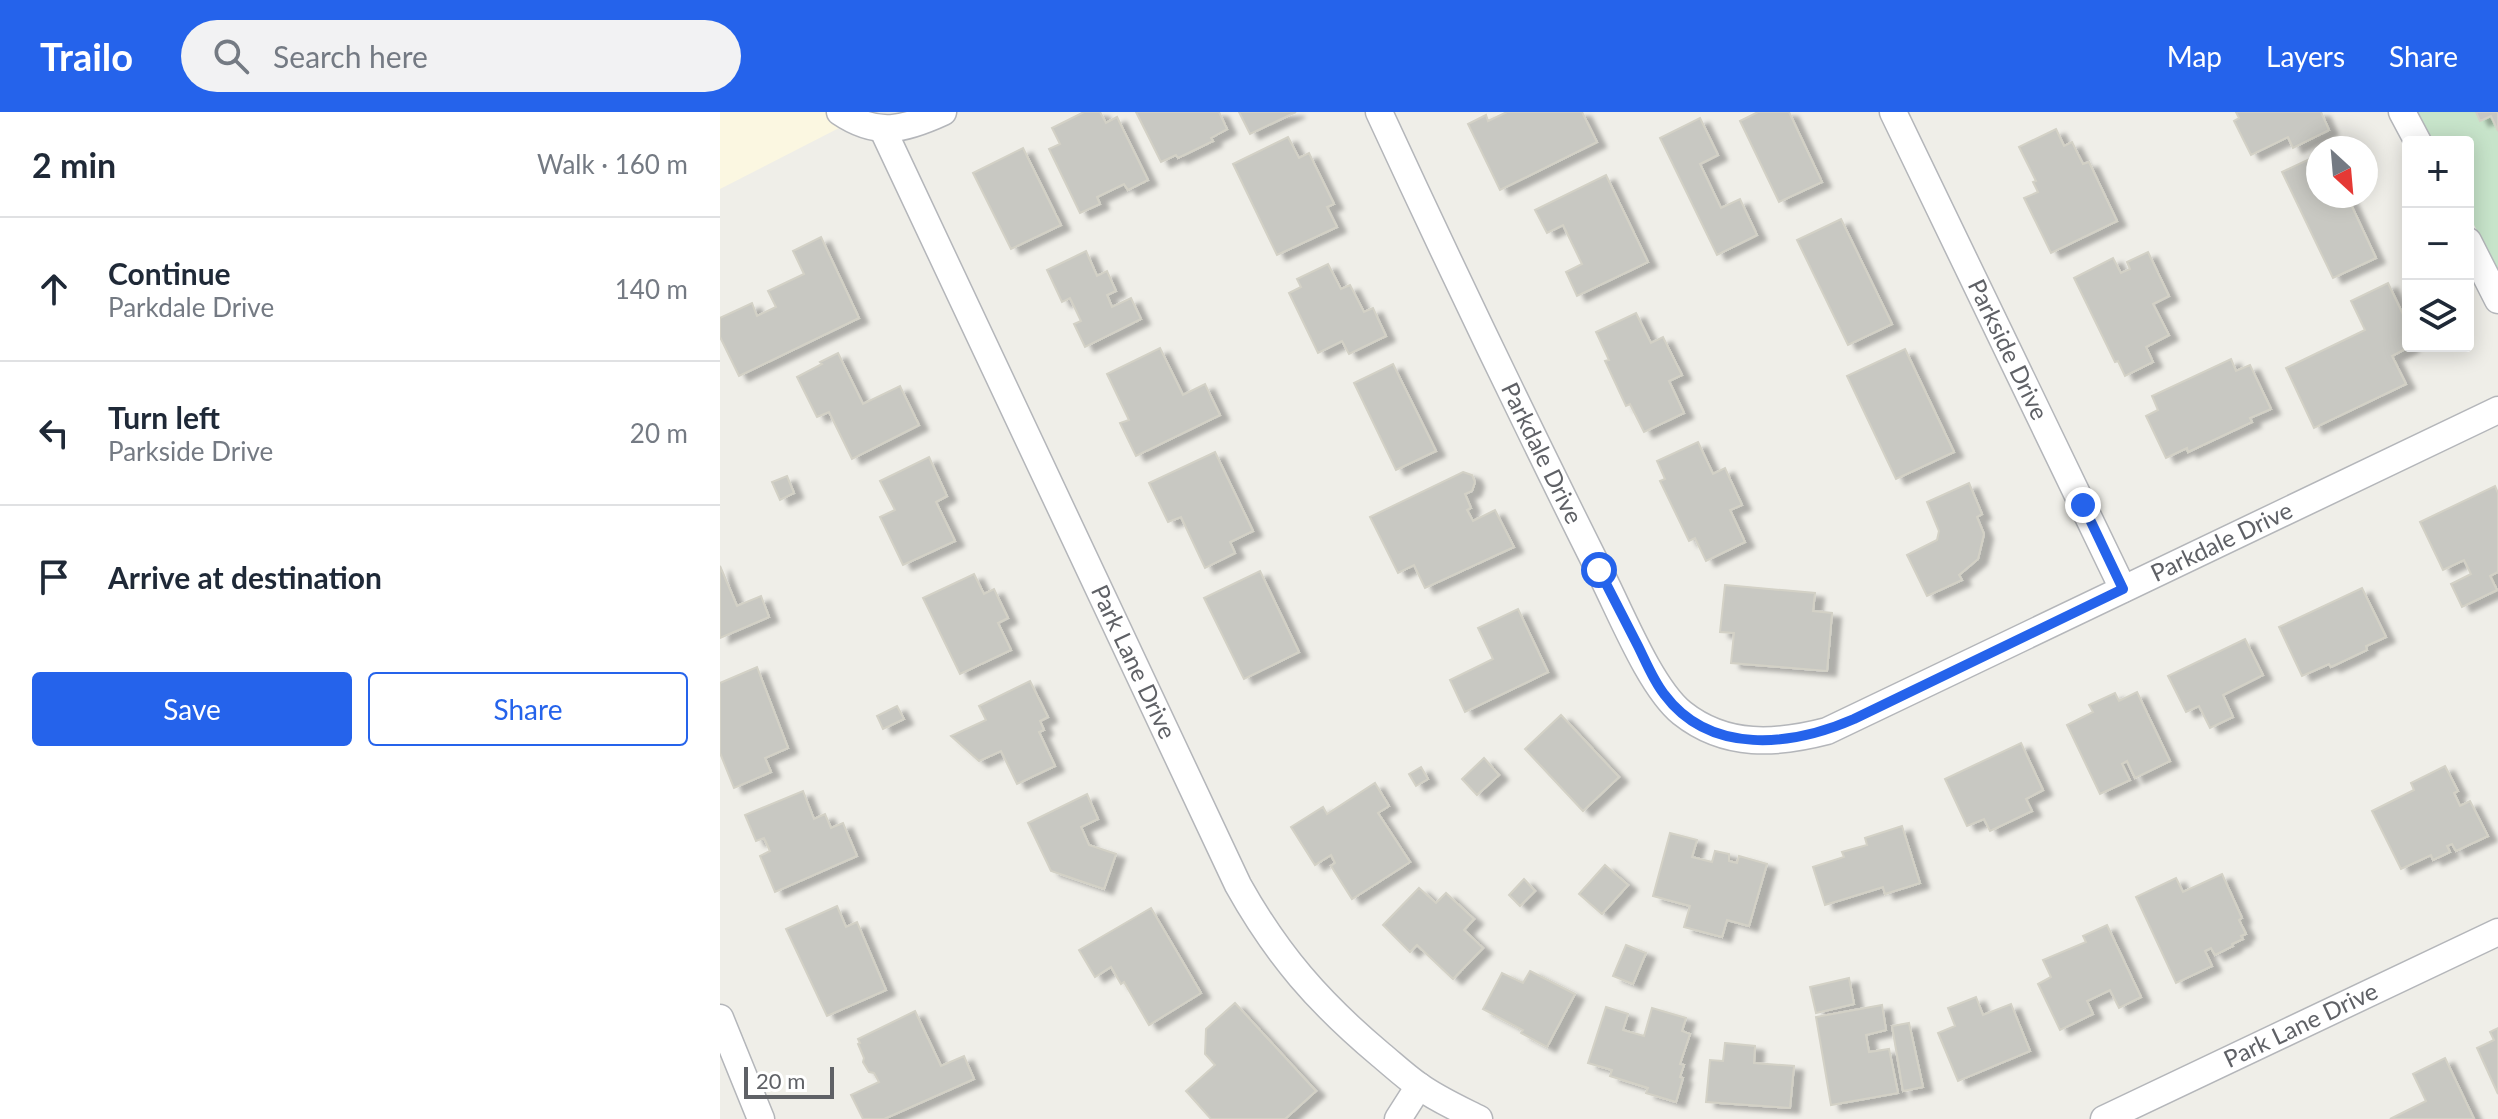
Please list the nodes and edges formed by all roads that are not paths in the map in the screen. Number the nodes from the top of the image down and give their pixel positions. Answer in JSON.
{"nodes":[{"id":1,"x":840,"y":112,"type":"edge"},
{"id":2,"x":943,"y":112,"type":"edge"},
{"id":3,"x":1893,"y":112,"type":"edge"},
{"id":4,"x":2402,"y":112,"type":"edge"},
{"id":5,"x":1387,"y":115,"type":"edge"},
{"id":6,"x":883,"y":130,"type":"junction"},
{"id":7,"x":2415,"y":136,"type":"edge"},
{"id":8,"x":2474,"y":253,"type":"edge"},
{"id":9,"x":2498,"y":300,"type":"edge"},
{"id":10,"x":2498,"y":410,"type":"edge"},
{"id":11,"x":2123,"y":589,"type":"junction"},
{"id":12,"x":2498,"y":932,"type":"edge"},
{"id":13,"x":720,"y":1018,"type":"edge"},
{"id":14,"x":1419,"y":1086,"type":"junction"},
{"id":15,"x":761,"y":1119,"type":"edge"},
{"id":16,"x":1398,"y":1119,"type":"edge"},
{"id":17,"x":1479,"y":1119,"type":"edge"},
{"id":18,"x":2104,"y":1119,"type":"edge"}],
"edges":[{"from":1,"to":6,"type":"street"},
{"from":2,"to":6,"type":"street"},
{"from":3,"to":11,"type":"street","name":"Parkside Drive"},
{"from":4,"to":7,"type":"street"},
{"from":5,"to":11,"type":"street","name":"Parkdale Drive"},
{"from":6,"to":14,"type":"street","name":"Park Lane Drive"},
{"from":8,"to":9,"type":"street"},
{"from":10,"to":11,"type":"street","name":"Parkdale Drive"},
{"from":12,"to":18,"type":"street","name":"Park Lane Drive"},
{"from":13,"to":15,"type":"street"},
{"from":14,"to":16,"type":"street"},
{"from":14,"to":17,"type":"street","name":"Park Lane Drive"}]}
